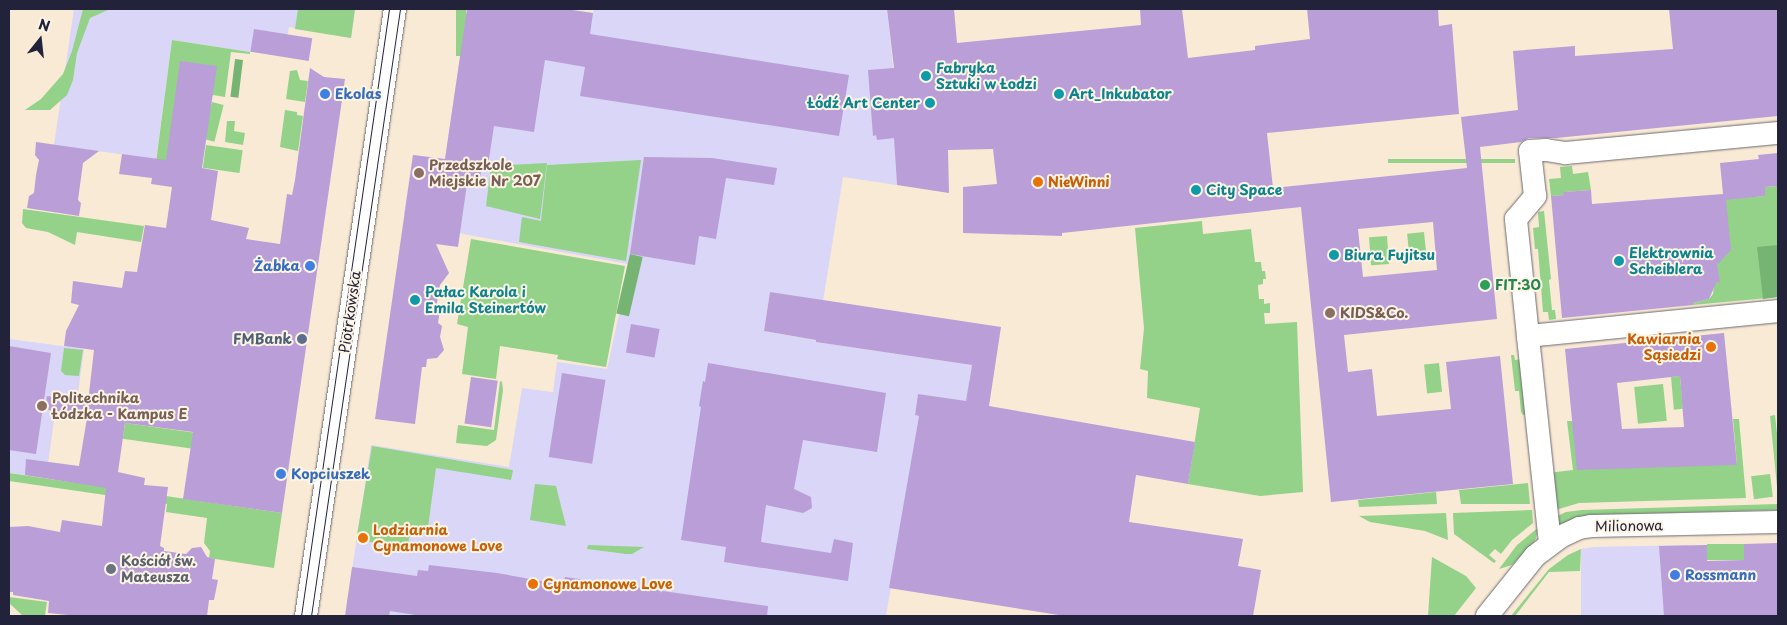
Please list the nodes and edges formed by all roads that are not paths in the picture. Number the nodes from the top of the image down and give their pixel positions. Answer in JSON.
{"nodes":[{"id":1,"x":395,"y":9,"type":"edge"},
{"id":2,"x":1778,"y":133,"type":"edge"},
{"id":3,"x":1778,"y":311,"type":"edge"},
{"id":4,"x":1528,"y":336,"type":"junction"},
{"id":5,"x":1778,"y":522,"type":"edge"},
{"id":6,"x":1550,"y":543,"type":"junction"},
{"id":7,"x":306,"y":616,"type":"edge"},
{"id":8,"x":1487,"y":616,"type":"edge"}],
"edges":[{"from":1,"to":7,"type":"street","name":"Piotrkowska"},
{"from":2,"to":4,"type":"street"},
{"from":3,"to":4,"type":"street"},
{"from":4,"to":6,"type":"street"},
{"from":5,"to":6,"type":"street","name":"Milionowa"},
{"from":6,"to":8,"type":"street","name":"Milionowa"}]}
